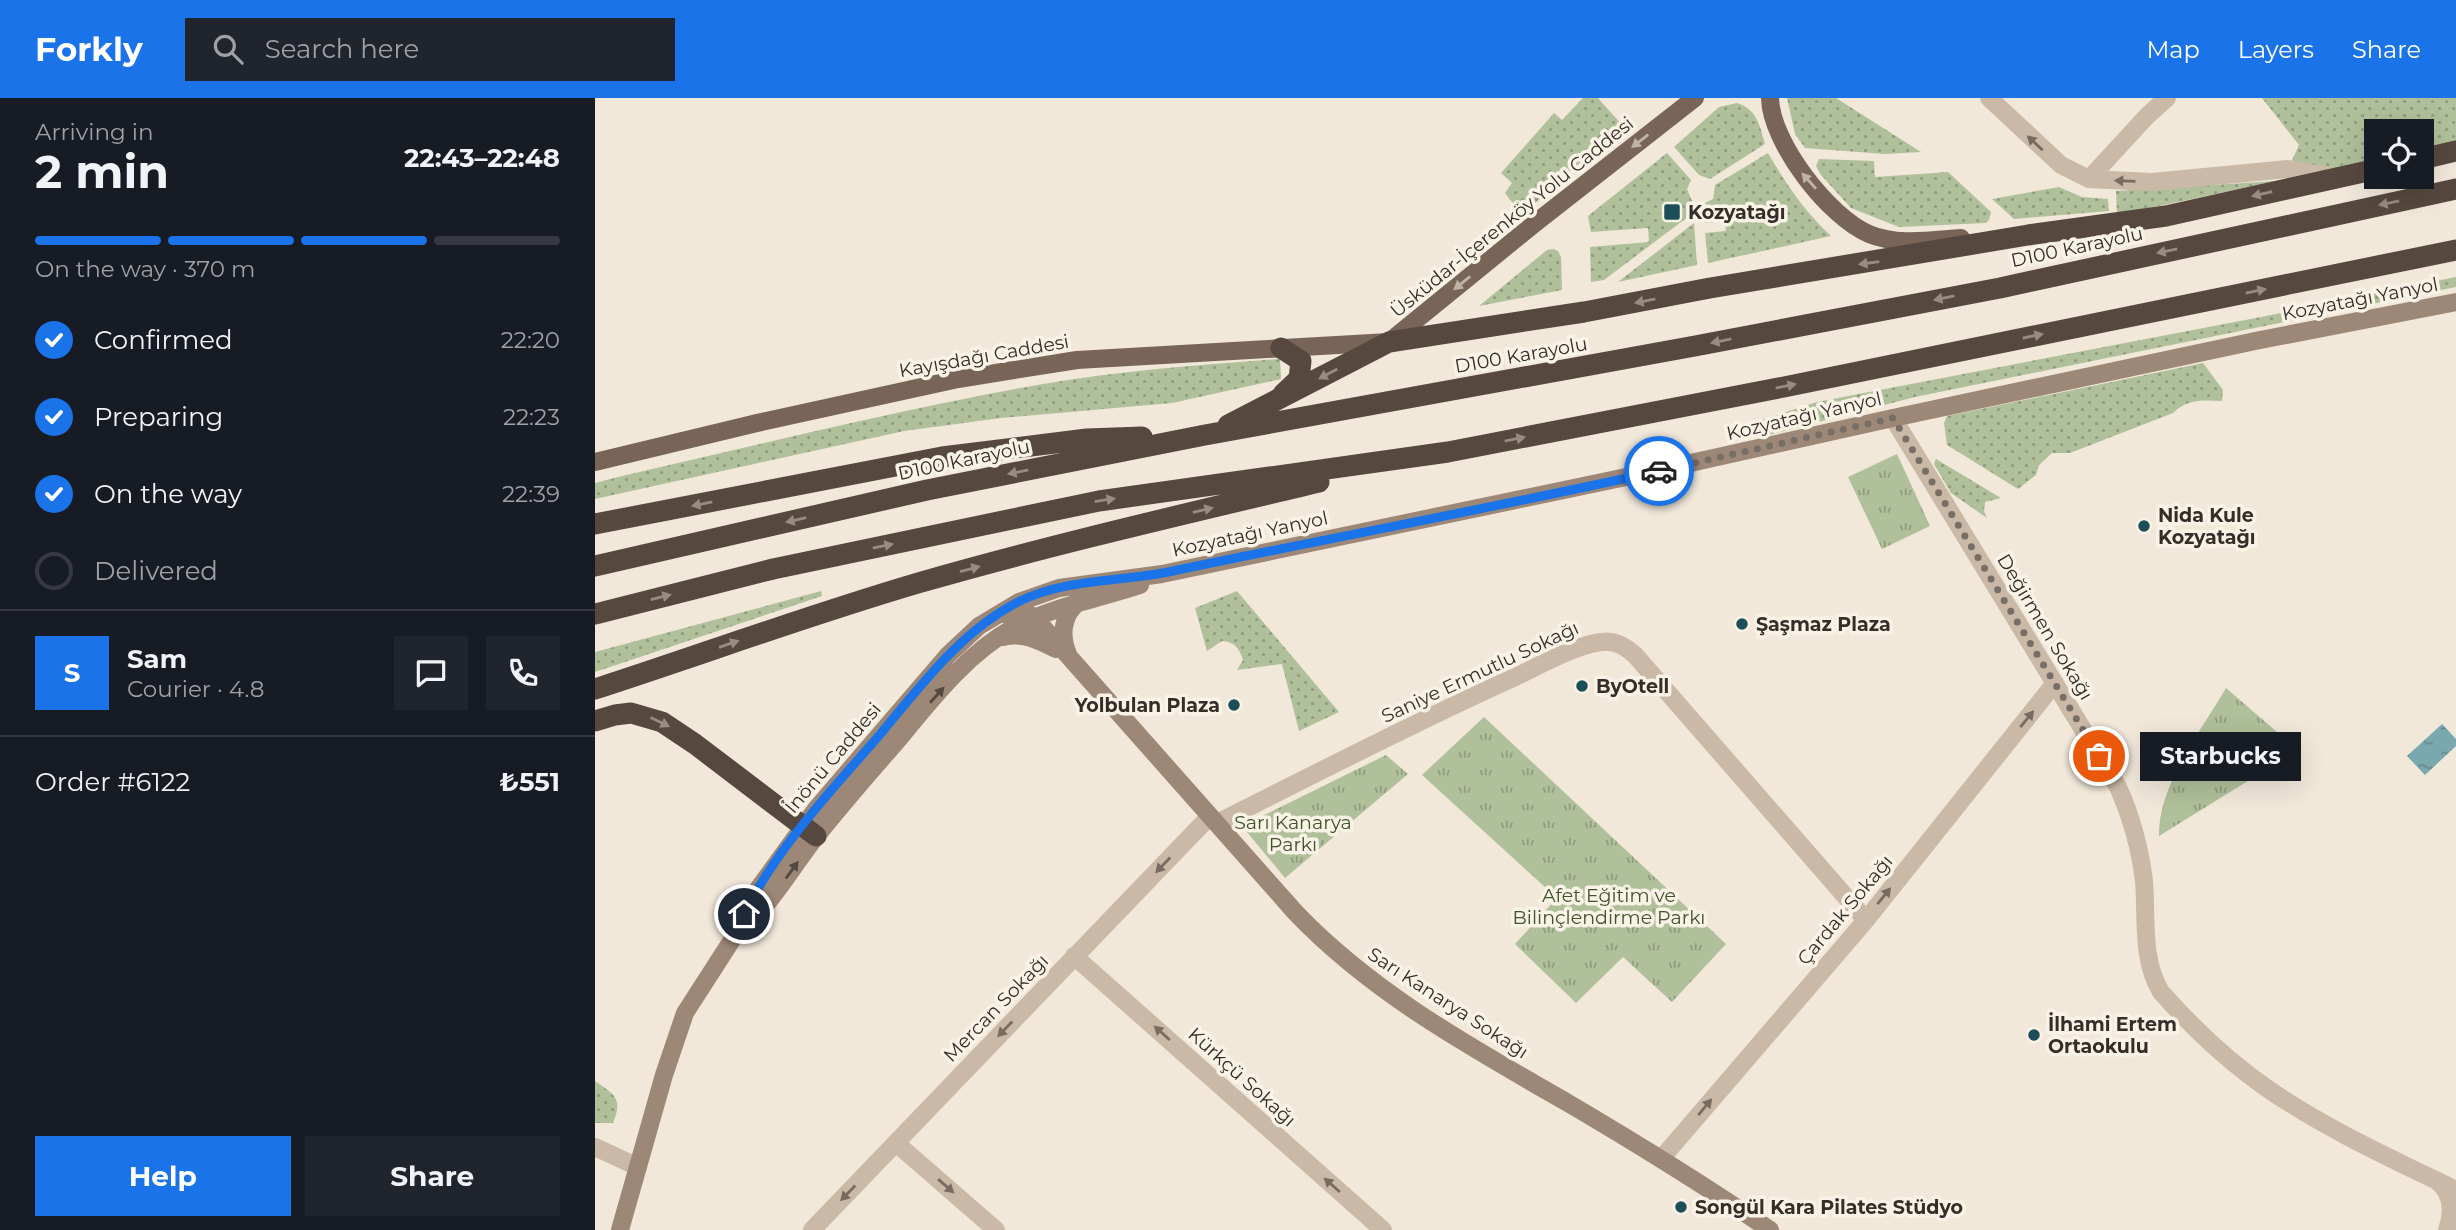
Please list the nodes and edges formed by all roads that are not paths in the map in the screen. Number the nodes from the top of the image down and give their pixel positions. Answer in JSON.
{"nodes":[{"id":1,"x":1695,"y":98,"type":"edge"},
{"id":2,"x":1989,"y":98,"type":"edge"},
{"id":3,"x":2167,"y":98,"type":"edge"},
{"id":4,"x":1766,"y":102,"type":"edge"},
{"id":5,"x":2456,"y":151,"type":"edge"},
{"id":6,"x":2434,"y":156,"type":"edge"},
{"id":7,"x":2364,"y":172,"type":"edge"},
{"id":8,"x":2338,"y":177,"type":"junction"},
{"id":9,"x":2089,"y":179,"type":"junction"},
{"id":10,"x":2456,"y":189,"type":"edge"},
{"id":11,"x":2028,"y":235,"type":"junction"},
{"id":12,"x":2456,"y":250,"type":"edge"},
{"id":13,"x":2456,"y":302,"type":"edge"},
{"id":14,"x":1388,"y":342,"type":"junction"},
{"id":15,"x":1281,"y":348,"type":"junction"},
{"id":16,"x":1274,"y":403,"type":"junction"},
{"id":17,"x":1893,"y":418,"type":"junction"},
{"id":18,"x":1205,"y":435,"type":"junction"},
{"id":19,"x":1448,"y":452,"type":"junction"},
{"id":20,"x":595,"y":462,"type":"edge"},
{"id":21,"x":595,"y":524,"type":"edge"},
{"id":22,"x":595,"y":566,"type":"edge"},
{"id":23,"x":1162,"y":574,"type":"junction"},
{"id":24,"x":1080,"y":601,"type":"junction"},
{"id":25,"x":595,"y":614,"type":"edge"},
{"id":26,"x":1034,"y":618,"type":"junction"},
{"id":27,"x":989,"y":619,"type":"junction"},
{"id":28,"x":993,"y":642,"type":"junction"},
{"id":29,"x":1069,"y":657,"type":"junction"},
{"id":30,"x":2055,"y":683,"type":"junction"},
{"id":31,"x":595,"y":689,"type":"edge"},
{"id":32,"x":595,"y":721,"type":"edge"},
{"id":33,"x":1214,"y":820,"type":"junction"},
{"id":34,"x":810,"y":831,"type":"junction"},
{"id":35,"x":1866,"y":920,"type":"junction"},
{"id":36,"x":1074,"y":956,"type":"junction"},
{"id":37,"x":896,"y":1143,"type":"junction"},
{"id":38,"x":595,"y":1147,"type":"edge"},
{"id":39,"x":1661,"y":1159,"type":"junction"},
{"id":40,"x":638,"y":1167,"type":"junction"},
{"id":41,"x":2434,"y":1179,"type":"junction"},
{"id":42,"x":2456,"y":1190,"type":"edge"},
{"id":43,"x":620,"y":1230,"type":"edge"},
{"id":44,"x":812,"y":1230,"type":"edge"},
{"id":45,"x":996,"y":1230,"type":"edge"},
{"id":46,"x":1383,"y":1230,"type":"edge"},
{"id":47,"x":1770,"y":1230,"type":"edge"},
{"id":48,"x":2447,"y":1230,"type":"edge"}],
"edges":[{"from":1,"to":14,"type":"main road","name":"Üsküdar-İçerenköy Yolu Caddesi","one_way":true},
{"from":9,"to":2,"type":"street","one_way":true},
{"from":3,"to":9,"type":"street"},
{"from":11,"to":4,"type":"main road","one_way":true},
{"from":5,"to":6,"type":"highway"},
{"from":7,"to":8,"type":"highway"},
{"from":8,"to":9,"type":"street","one_way":true},
{"from":8,"to":11,"type":"highway","one_way":true},
{"from":10,"to":18,"type":"highway","name":"D100 Karayolu","one_way":true},
{"from":11,"to":14,"type":"highway","one_way":true},
{"from":19,"to":12,"type":"highway","one_way":true},
{"from":13,"to":17,"type":"main road","name":"Kozyatağı Yanyol"},
{"from":14,"to":15,"type":"main road","name":"Kayışdağı Caddesi"},
{"from":14,"to":16,"type":"highway","one_way":true},
{"from":15,"to":16,"type":"highway"},
{"from":15,"to":20,"type":"main road","name":"Kayışdağı Caddesi"},
{"from":16,"to":18,"type":"highway"},
{"from":17,"to":23,"type":"main road","name":"Kozyatağı Yanyol"},
{"from":17,"to":30,"type":"street","name":"Değirmen Sokağı"},
{"from":18,"to":21,"type":"highway","one_way":true},
{"from":18,"to":22,"type":"highway","name":"D100 Karayolu","one_way":true},
{"from":25,"to":19,"type":"highway","one_way":true},
{"from":31,"to":19,"type":"highway","one_way":true},
{"from":23,"to":24,"type":"main road","name":"İnönü Caddesi"},
{"from":23,"to":27,"type":"main road","name":"İnönü Caddesi"},
{"from":24,"to":26,"type":"main road","name":"İnönü Caddesi"},
{"from":24,"to":29,"type":"main road"},
{"from":26,"to":27,"type":"main road"},
{"from":26,"to":28,"type":"main road","name":"İnönü Caddesi"},
{"from":26,"to":29,"type":"main road","name":"Sarı Kanarya Sokağı"},
{"from":27,"to":34,"type":"main road","name":"İnönü Caddesi"},
{"from":28,"to":29,"type":"main road"},
{"from":34,"to":28,"type":"main road","name":"İnönü Caddesi","one_way":true},
{"from":29,"to":33,"type":"main road","name":"Sarı Kanarya Sokağı"},
{"from":35,"to":30,"type":"street","name":"Çardak Sokağı","one_way":true},
{"from":30,"to":41,"type":"street","name":"Değirmen Sokağı"},
{"from":32,"to":34,"type":"highway","one_way":true},
{"from":33,"to":35,"type":"street","name":"Saniye Ermutlu Sokağı"},
{"from":33,"to":36,"type":"street","name":"Mercan Sokağı","one_way":true},
{"from":33,"to":39,"type":"main road","name":"Sarı Kanarya Sokağı"},
{"from":34,"to":40,"type":"main road","name":"İnönü Caddesi"},
{"from":39,"to":35,"type":"street","name":"Çardak Sokağı","one_way":true},
{"from":36,"to":37,"type":"street","name":"Mercan Sokağı","one_way":true},
{"from":46,"to":36,"type":"street","name":"Kürkçü Sokağı","one_way":true},
{"from":37,"to":44,"type":"street","name":"Mercan Sokağı","one_way":true},
{"from":37,"to":45,"type":"street","one_way":true},
{"from":38,"to":40,"type":"street"},
{"from":39,"to":47,"type":"main road","name":"Sarı Kanarya Sokağı"},
{"from":40,"to":43,"type":"main road","name":"İnönü Caddesi"},
{"from":41,"to":42,"type":"street","name":"Değirmen Sokağı"},
{"from":41,"to":48,"type":"street"}]}
